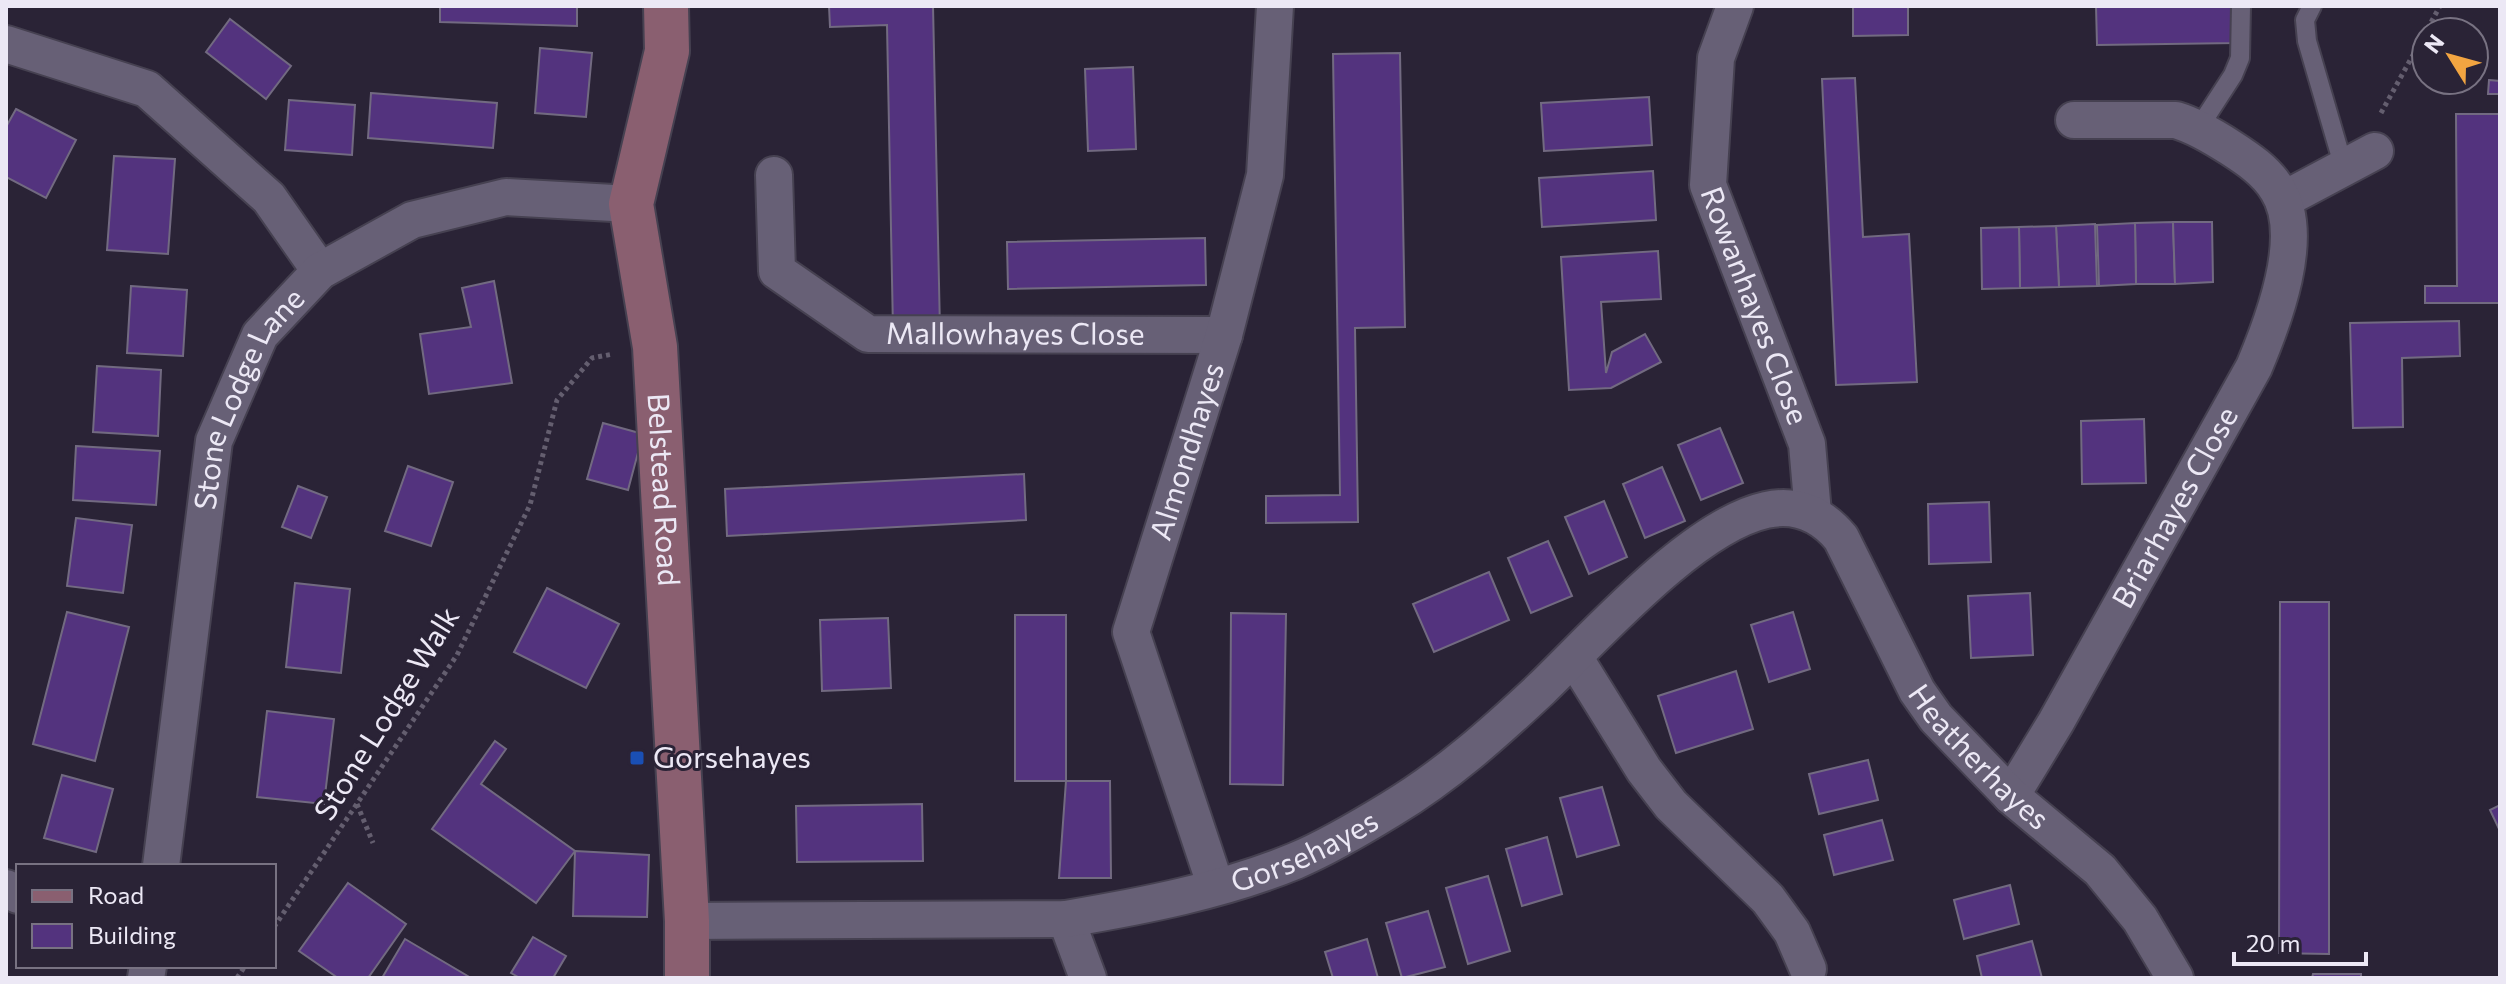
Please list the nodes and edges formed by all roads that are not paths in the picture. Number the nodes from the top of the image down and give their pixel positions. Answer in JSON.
{"nodes":[{"id":1,"x":666,"y":6,"type":"edge"},
{"id":2,"x":1275,"y":6,"type":"edge"},
{"id":3,"x":1735,"y":6,"type":"edge"},
{"id":4,"x":2241,"y":6,"type":"edge"},
{"id":5,"x":2312,"y":6,"type":"edge"},
{"id":6,"x":6,"y":44,"type":"edge"},
{"id":7,"x":2074,"y":120,"type":"dead end"},
{"id":8,"x":2198,"y":129,"type":"junction"},
{"id":9,"x":2359,"y":159,"type":"joint"},
{"id":10,"x":774,"y":175,"type":"dead end"},
{"id":11,"x":2283,"y":200,"type":"junction"},
{"id":12,"x":631,"y":204,"type":"junction"},
{"id":13,"x":320,"y":271,"type":"junction"},
{"id":14,"x":1224,"y":335,"type":"junction"},
{"id":15,"x":1813,"y":513,"type":"junction"},
{"id":16,"x":1574,"y":657,"type":"junction"},
{"id":17,"x":2011,"y":796,"type":"junction"},
{"id":18,"x":161,"y":864,"type":"edge"},
{"id":19,"x":1216,"y":887,"type":"junction"},
{"id":20,"x":1066,"y":919,"type":"junction"},
{"id":21,"x":687,"y":921,"type":"junction"},
{"id":22,"x":1808,"y":969,"type":"dead end"},
{"id":23,"x":687,"y":978,"type":"edge"},
{"id":24,"x":1088,"y":978,"type":"edge"},
{"id":25,"x":2175,"y":978,"type":"edge"}],
"edges":[{"from":1,"to":12,"type":"street","name":"Belstead Road"},
{"from":2,"to":14,"type":"street","name":"Almondhayes"},
{"from":3,"to":15,"type":"street","name":"Rowanhayes Close"},
{"from":4,"to":8,"type":"lane"},
{"from":5,"to":9,"type":"lane"},
{"from":6,"to":13,"type":"street"},
{"from":7,"to":8,"type":"street"},
{"from":8,"to":11,"type":"street"},
{"from":9,"to":11,"type":"street"},
{"from":10,"to":14,"type":"street","name":"Mallowhayes Close"},
{"from":11,"to":17,"type":"street","name":"Briarhayes Close"},
{"from":12,"to":13,"type":"street","name":"Stone Lodge Lane"},
{"from":12,"to":21,"type":"street","name":"Belstead Road"},
{"from":13,"to":18,"type":"street","name":"Stone Lodge Lane"},
{"from":14,"to":19,"type":"street","name":"Almondhayes"},
{"from":15,"to":16,"type":"street","name":"Gorsehayes"},
{"from":15,"to":17,"type":"street","name":"Heatherhayes"},
{"from":16,"to":19,"type":"street","name":"Gorsehayes"},
{"from":16,"to":22,"type":"street"},
{"from":17,"to":25,"type":"street","name":"Heatherhayes"},
{"from":19,"to":20,"type":"street","name":"Gorsehayes"},
{"from":20,"to":21,"type":"street","name":"Gorsehayes"},
{"from":20,"to":24,"type":"street"},
{"from":21,"to":23,"type":"street","name":"Belstead Road"}]}
